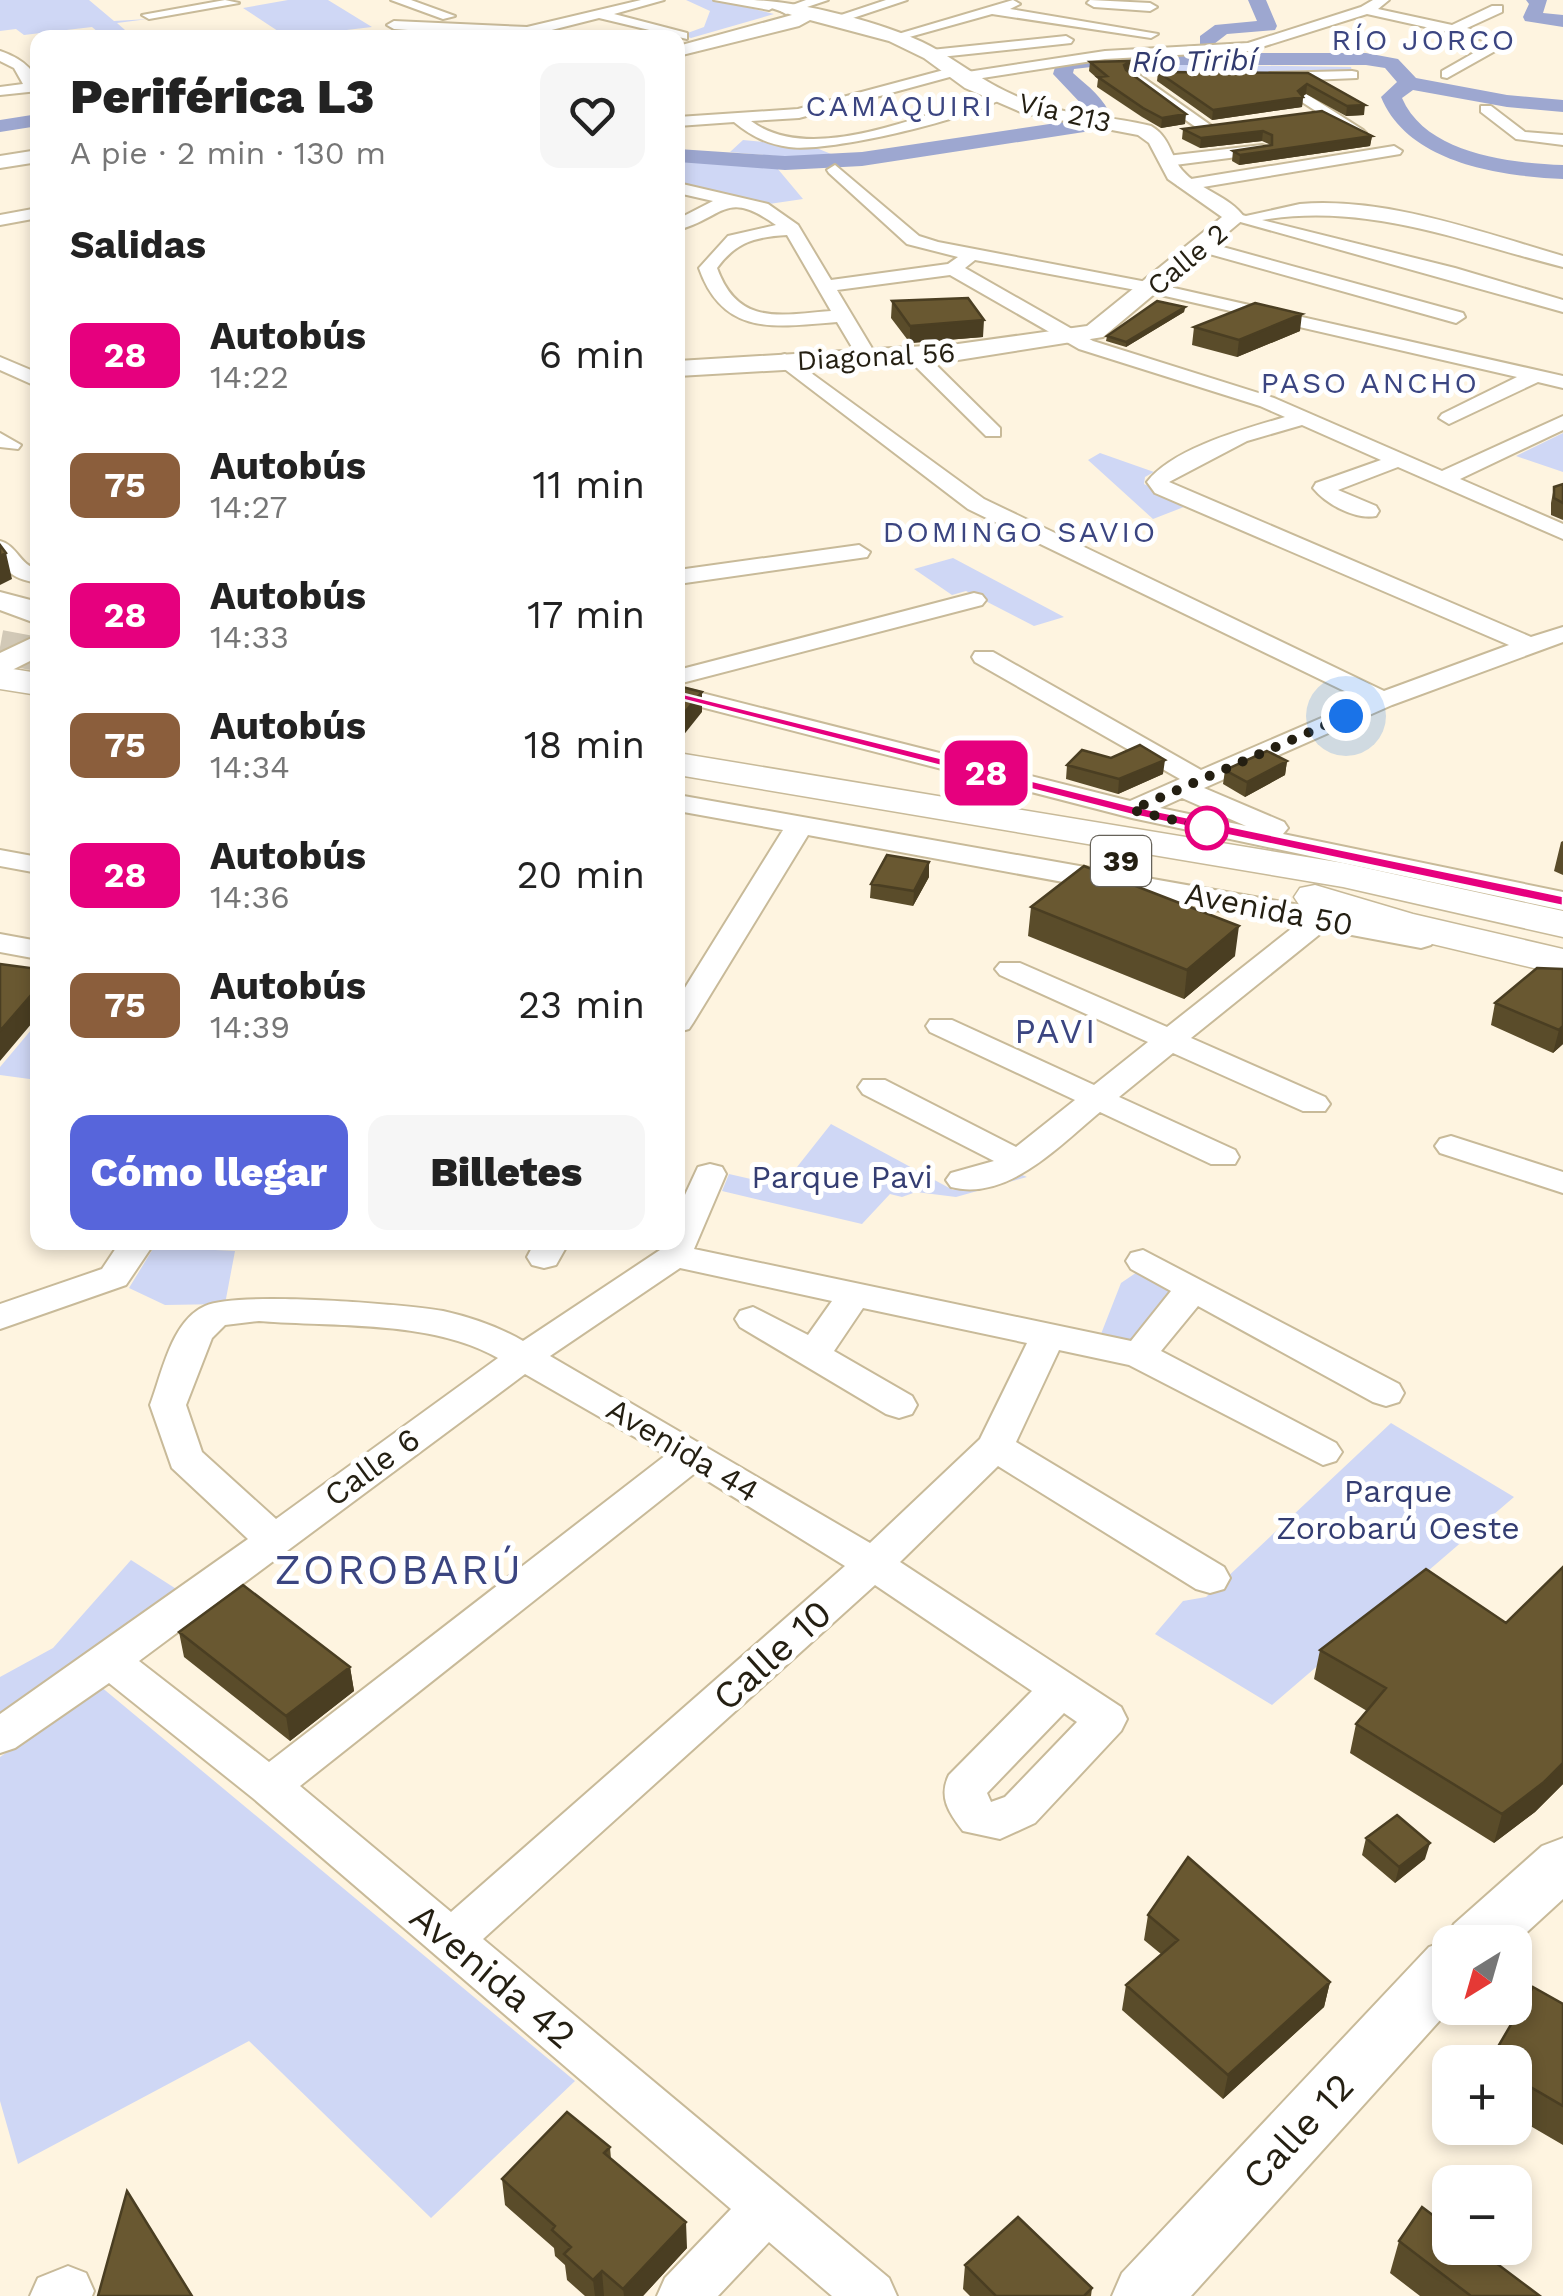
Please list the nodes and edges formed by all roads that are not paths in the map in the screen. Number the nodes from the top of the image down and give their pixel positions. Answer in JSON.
{"nodes":[{"id":1,"x":398,"y":0,"type":"edge"},
{"id":2,"x":657,"y":0,"type":"edge"},
{"id":3,"x":822,"y":0,"type":"edge"},
{"id":4,"x":900,"y":0,"type":"edge"},
{"id":5,"x":1022,"y":0,"type":"edge"},
{"id":6,"x":1382,"y":0,"type":"edge"},
{"id":7,"x":725,"y":1,"type":"edge"},
{"id":8,"x":228,"y":2,"type":"edge"},
{"id":9,"x":1086,"y":2,"type":"edge"},
{"id":10,"x":576,"y":8,"type":"dead end"},
{"id":11,"x":1150,"y":8,"type":"dead end"},
{"id":12,"x":781,"y":9,"type":"edge"},
{"id":13,"x":1497,"y":9,"type":"dead end"},
{"id":14,"x":995,"y":10,"type":"junction"},
{"id":15,"x":1366,"y":10,"type":"junction"},
{"id":16,"x":597,"y":14,"type":"junction"},
{"id":17,"x":448,"y":16,"type":"dead end"},
{"id":18,"x":830,"y":21,"type":"junction"},
{"id":19,"x":394,"y":25,"type":"dead end"},
{"id":20,"x":164,"y":28,"type":"dead end"},
{"id":21,"x":862,"y":28,"type":"junction"},
{"id":22,"x":1454,"y":29,"type":"junction"},
{"id":23,"x":488,"y":30,"type":"edge"},
{"id":24,"x":533,"y":30,"type":"edge"},
{"id":25,"x":641,"y":30,"type":"edge"},
{"id":26,"x":895,"y":37,"type":"junction"},
{"id":27,"x":685,"y":43,"type":"edge"},
{"id":28,"x":932,"y":54,"type":"junction"},
{"id":29,"x":0,"y":55,"type":"edge"},
{"id":30,"x":959,"y":74,"type":"junction"},
{"id":31,"x":1160,"y":74,"type":"edge"},
{"id":32,"x":1447,"y":74,"type":"dead end"},
{"id":33,"x":1352,"y":75,"type":"dead end"},
{"id":34,"x":1252,"y":77,"type":"edge"},
{"id":35,"x":1270,"y":77,"type":"junction"},
{"id":36,"x":30,"y":80,"type":"edge"},
{"id":37,"x":30,"y":88,"type":"edge"},
{"id":38,"x":0,"y":91,"type":"edge"},
{"id":39,"x":999,"y":96,"type":"junction"},
{"id":40,"x":1486,"y":108,"type":"dead end"},
{"id":41,"x":1324,"y":112,"type":"junction"},
{"id":42,"x":1306,"y":114,"type":"edge"},
{"id":43,"x":740,"y":120,"type":"junction"},
{"id":44,"x":685,"y":122,"type":"edge"},
{"id":45,"x":1157,"y":136,"type":"junction"},
{"id":46,"x":1332,"y":140,"type":"edge"},
{"id":47,"x":1563,"y":140,"type":"edge"},
{"id":48,"x":1287,"y":147,"type":"edge"},
{"id":49,"x":1394,"y":151,"type":"dead end"},
{"id":50,"x":30,"y":154,"type":"edge"},
{"id":51,"x":0,"y":159,"type":"edge"},
{"id":52,"x":1167,"y":161,"type":"junction"},
{"id":53,"x":835,"y":170,"type":"dead end"},
{"id":54,"x":1186,"y":185,"type":"junction"},
{"id":55,"x":685,"y":190,"type":"edge"},
{"id":56,"x":729,"y":200,"type":"junction"},
{"id":57,"x":0,"y":201,"type":"edge"},
{"id":58,"x":9,"y":218,"type":"edge"},
{"id":59,"x":1234,"y":218,"type":"junction"},
{"id":60,"x":685,"y":222,"type":"edge"},
{"id":61,"x":792,"y":230,"type":"junction"},
{"id":62,"x":996,"y":238,"type":"dead end"},
{"id":63,"x":1202,"y":246,"type":"junction"},
{"id":64,"x":972,"y":254,"type":"junction"},
{"id":65,"x":1563,"y":262,"type":"edge"},
{"id":66,"x":954,"y":268,"type":"junction"},
{"id":67,"x":823,"y":286,"type":"junction"},
{"id":68,"x":1152,"y":288,"type":"junction"},
{"id":69,"x":1510,"y":290,"type":"junction"},
{"id":70,"x":1561,"y":304,"type":"edge"},
{"id":71,"x":1470,"y":310,"type":"junction"},
{"id":72,"x":840,"y":316,"type":"junction"},
{"id":73,"x":1074,"y":337,"type":"junction"},
{"id":74,"x":1405,"y":346,"type":"junction"},
{"id":75,"x":914,"y":354,"type":"junction"},
{"id":76,"x":866,"y":356,"type":"junction"},
{"id":77,"x":785,"y":360,"type":"junction"},
{"id":78,"x":0,"y":363,"type":"edge"},
{"id":79,"x":685,"y":368,"type":"edge"},
{"id":80,"x":30,"y":375,"type":"edge"},
{"id":81,"x":1534,"y":376,"type":"junction"},
{"id":82,"x":30,"y":378,"type":"edge"},
{"id":83,"x":1563,"y":382,"type":"edge"},
{"id":84,"x":0,"y":384,"type":"edge"},
{"id":85,"x":1449,"y":418,"type":"dead end"},
{"id":86,"x":1301,"y":419,"type":"junction"},
{"id":87,"x":1563,"y":422,"type":"edge"},
{"id":88,"x":993,"y":432,"type":"dead end"},
{"id":89,"x":1398,"y":460,"type":"junction"},
{"id":90,"x":1444,"y":480,"type":"junction"},
{"id":91,"x":1368,"y":511,"type":"dead end"},
{"id":92,"x":1563,"y":532,"type":"edge"},
{"id":93,"x":859,"y":552,"type":"dead end"},
{"id":94,"x":5,"y":555,"type":"edge"},
{"id":95,"x":30,"y":574,"type":"edge"},
{"id":96,"x":685,"y":576,"type":"edge"},
{"id":97,"x":974,"y":600,"type":"dead end"},
{"id":98,"x":1563,"y":634,"type":"edge"},
{"id":99,"x":1531,"y":646,"type":"junction"},
{"id":100,"x":30,"y":649,"type":"edge"},
{"id":101,"x":984,"y":657,"type":"dead end"},
{"id":102,"x":0,"y":666,"type":"edge"},
{"id":103,"x":685,"y":675,"type":"edge"},
{"id":104,"x":0,"y":678,"type":"edge"},
{"id":105,"x":30,"y":683,"type":"edge"},
{"id":106,"x":0,"y":686,"type":"edge"},
{"id":107,"x":30,"y":692,"type":"edge"},
{"id":108,"x":685,"y":696,"type":"edge"},
{"id":109,"x":1383,"y":700,"type":"junction"},
{"id":110,"x":685,"y":765,"type":"edge"},
{"id":111,"x":1192,"y":784,"type":"junction"},
{"id":112,"x":685,"y":787,"type":"edge"},
{"id":113,"x":685,"y":804,"type":"edge"},
{"id":114,"x":1132,"y":810,"type":"junction"},
{"id":115,"x":800,"y":825,"type":"junction"},
{"id":116,"x":0,"y":858,"type":"edge"},
{"id":117,"x":30,"y":864,"type":"edge"},
{"id":118,"x":1336,"y":864,"type":"junction"},
{"id":119,"x":1563,"y":901,"type":"edge"},
{"id":120,"x":1310,"y":905,"type":"junction"},
{"id":121,"x":1563,"y":913,"type":"edge"},
{"id":122,"x":1563,"y":924,"type":"edge"},
{"id":123,"x":0,"y":943,"type":"edge"},
{"id":124,"x":1563,"y":945,"type":"edge"},
{"id":125,"x":30,"y":949,"type":"edge"},
{"id":126,"x":1563,"y":962,"type":"edge"},
{"id":127,"x":1010,"y":969,"type":"dead end"},
{"id":128,"x":1563,"y":971,"type":"edge"},
{"id":129,"x":685,"y":1012,"type":"edge"},
{"id":130,"x":941,"y":1026,"type":"dead end"},
{"id":131,"x":1170,"y":1041,"type":"junction"},
{"id":132,"x":874,"y":1087,"type":"dead end"},
{"id":133,"x":1095,"y":1099,"type":"junction"},
{"id":134,"x":1314,"y":1104,"type":"dead end"},
{"id":135,"x":1450,"y":1146,"type":"dead end"},
{"id":136,"x":1223,"y":1157,"type":"dead end"},
{"id":137,"x":1019,"y":1160,"type":"junction"},
{"id":138,"x":710,"y":1174,"type":"dead end"},
{"id":139,"x":962,"y":1180,"type":"dead end"},
{"id":140,"x":1563,"y":1183,"type":"edge"},
{"id":141,"x":685,"y":1231,"type":"edge"},
{"id":142,"x":133,"y":1250,"type":"edge"},
{"id":143,"x":677,"y":1250,"type":"edge"},
{"id":144,"x":674,"y":1256,"type":"junction"},
{"id":145,"x":1143,"y":1261,"type":"dead end"},
{"id":146,"x":1193,"y":1288,"type":"junction"},
{"id":147,"x":855,"y":1294,"type":"junction"},
{"id":148,"x":0,"y":1316,"type":"edge"},
{"id":149,"x":753,"y":1319,"type":"dead end"},
{"id":150,"x":1048,"y":1336,"type":"junction"},
{"id":151,"x":813,"y":1355,"type":"junction"},
{"id":152,"x":1139,"y":1355,"type":"junction"},
{"id":153,"x":524,"y":1357,"type":"junction"},
{"id":154,"x":1386,"y":1392,"type":"dead end"},
{"id":155,"x":899,"y":1405,"type":"dead end"},
{"id":156,"x":995,"y":1447,"type":"junction"},
{"id":157,"x":1323,"y":1452,"type":"dead end"},
{"id":158,"x":693,"y":1454,"type":"junction"},
{"id":159,"x":272,"y":1538,"type":"junction"},
{"id":160,"x":874,"y":1564,"type":"junction"},
{"id":161,"x":1210,"y":1578,"type":"dead end"},
{"id":162,"x":110,"y":1661,"type":"junction"},
{"id":163,"x":1062,"y":1689,"type":"junction"},
{"id":164,"x":0,"y":1736,"type":"edge"},
{"id":165,"x":269,"y":1786,"type":"junction"},
{"id":166,"x":1563,"y":1863,"type":"edge"},
{"id":167,"x":1494,"y":1925,"type":"edge"},
{"id":168,"x":451,"y":1940,"type":"junction"},
{"id":169,"x":1432,"y":1986,"type":"edge"},
{"id":170,"x":766,"y":2209,"type":"junction"},
{"id":171,"x":683,"y":2296,"type":"edge"},
{"id":172,"x":871,"y":2296,"type":"edge"},
{"id":173,"x":1146,"y":2296,"type":"edge"}],
"edges":[{"from":1,"to":17,"type":"street"},
{"from":2,"to":16,"type":"street"},
{"from":3,"to":12,"type":"street"},
{"from":4,"to":18,"type":"street"},
{"from":5,"to":14,"type":"street"},
{"from":6,"to":15,"type":"street"},
{"from":7,"to":12,"type":"street"},
{"from":8,"to":20,"type":"street"},
{"from":9,"to":11,"type":"street"},
{"from":10,"to":16,"type":"street"},
{"from":12,"to":18,"type":"main road","name":"Vía 213"},
{"from":12,"to":21,"type":"main road"},
{"from":12,"to":27,"type":"main road"},
{"from":13,"to":22,"type":"street"},
{"from":14,"to":26,"type":"street"},
{"from":14,"to":28,"type":"street"},
{"from":15,"to":22,"type":"street"},
{"from":15,"to":30,"type":"street"},
{"from":16,"to":24,"type":"street"},
{"from":16,"to":25,"type":"street"},
{"from":18,"to":21,"type":"main road","name":"Vía 213"},
{"from":19,"to":23,"type":"street"},
{"from":21,"to":26,"type":"main road","name":"Vía 213"},
{"from":22,"to":32,"type":"street"},
{"from":26,"to":28,"type":"main road","name":"Vía 213"},
{"from":28,"to":30,"type":"main road","name":"Vía 213"},
{"from":29,"to":36,"type":"street"},
{"from":30,"to":39,"type":"main road","name":"Vía 213"},
{"from":30,"to":43,"type":"street"},
{"from":31,"to":45,"type":"street"},
{"from":33,"to":35,"type":"street"},
{"from":34,"to":35,"type":"street"},
{"from":35,"to":41,"type":"street"},
{"from":37,"to":38,"type":"street"},
{"from":39,"to":43,"type":"street"},
{"from":39,"to":45,"type":"main road","name":"Vía 213"},
{"from":40,"to":47,"type":"street"},
{"from":41,"to":42,"type":"street"},
{"from":41,"to":46,"type":"street"},
{"from":43,"to":44,"type":"street"},
{"from":45,"to":52,"type":"main road","name":"Vía 213"},
{"from":48,"to":52,"type":"street"},
{"from":49,"to":54,"type":"street"},
{"from":50,"to":51,"type":"main road"},
{"from":52,"to":54,"type":"main road","name":"Vía 213"},
{"from":53,"to":64,"type":"street"},
{"from":54,"to":59,"type":"main road","name":"Vía 213"},
{"from":55,"to":56,"type":"street"},
{"from":56,"to":60,"type":"street"},
{"from":56,"to":61,"type":"street"},
{"from":57,"to":58,"type":"street"},
{"from":59,"to":63,"type":"main road","name":"Calle 2"},
{"from":59,"to":65,"type":"street","name":"Calle 2"},
{"from":59,"to":69,"type":"street"},
{"from":61,"to":67,"type":"street"},
{"from":61,"to":72,"type":"street"},
{"from":62,"to":64,"type":"street"},
{"from":63,"to":68,"type":"main road","name":"Calle 2"},
{"from":63,"to":71,"type":"street"},
{"from":64,"to":66,"type":"street"},
{"from":64,"to":68,"type":"street"},
{"from":66,"to":67,"type":"street"},
{"from":66,"to":73,"type":"street"},
{"from":67,"to":72,"type":"street"},
{"from":68,"to":73,"type":"main road","name":"Calle 2"},
{"from":68,"to":74,"type":"street"},
{"from":69,"to":70,"type":"street"},
{"from":69,"to":71,"type":"street"},
{"from":71,"to":74,"type":"street"},
{"from":72,"to":76,"type":"street"},
{"from":73,"to":75,"type":"main road","name":"Diagonal 56"},
{"from":73,"to":86,"type":"street"},
{"from":74,"to":81,"type":"street"},
{"from":75,"to":76,"type":"main road","name":"Diagonal 56"},
{"from":75,"to":88,"type":"street"},
{"from":76,"to":77,"type":"main road","name":"Diagonal 56"},
{"from":77,"to":79,"type":"main road","name":"Diagonal 56"},
{"from":77,"to":109,"type":"street"},
{"from":78,"to":80,"type":"street"},
{"from":81,"to":83,"type":"street"},
{"from":81,"to":85,"type":"street"},
{"from":82,"to":84,"type":"street"},
{"from":86,"to":89,"type":"street"},
{"from":86,"to":99,"type":"street"},
{"from":87,"to":90,"type":"street"},
{"from":89,"to":90,"type":"street"},
{"from":89,"to":91,"type":"street"},
{"from":90,"to":92,"type":"street"},
{"from":93,"to":96,"type":"street"},
{"from":94,"to":95,"type":"street"},
{"from":97,"to":103,"type":"street"},
{"from":98,"to":99,"type":"street"},
{"from":99,"to":109,"type":"street"},
{"from":100,"to":102,"type":"main road"},
{"from":101,"to":111,"type":"street"},
{"from":104,"to":105,"type":"highway"},
{"from":106,"to":107,"type":"street"},
{"from":108,"to":114,"type":"street"},
{"from":109,"to":111,"type":"street"},
{"from":110,"to":118,"type":"highway","number":"39"},
{"from":111,"to":114,"type":"street"},
{"from":111,"to":118,"type":"street"},
{"from":112,"to":120,"type":"highway","number":"39"},
{"from":113,"to":115,"type":"street","name":"Avenida 50"},
{"from":114,"to":118,"type":"street"},
{"from":115,"to":120,"type":"street","name":"Avenida 50"},
{"from":115,"to":129,"type":"street"},
{"from":116,"to":117,"type":"street"},
{"from":118,"to":119,"type":"street"},
{"from":118,"to":121,"type":"highway"},
{"from":118,"to":122,"type":"highway","number":"39"},
{"from":120,"to":124,"type":"highway","number":"39"},
{"from":120,"to":126,"type":"highway"},
{"from":120,"to":128,"type":"street","name":"Avenida 50"},
{"from":120,"to":131,"type":"street"},
{"from":123,"to":125,"type":"street"},
{"from":127,"to":131,"type":"street"},
{"from":130,"to":133,"type":"street"},
{"from":131,"to":133,"type":"street"},
{"from":131,"to":134,"type":"street"},
{"from":132,"to":137,"type":"street"},
{"from":133,"to":136,"type":"street"},
{"from":133,"to":137,"type":"street"},
{"from":135,"to":140,"type":"street"},
{"from":137,"to":139,"type":"street"},
{"from":138,"to":141,"type":"street"},
{"from":142,"to":148,"type":"street"},
{"from":143,"to":144,"type":"street"},
{"from":144,"to":147,"type":"street"},
{"from":144,"to":153,"type":"street","name":"Calle 6"},
{"from":145,"to":146,"type":"street"},
{"from":146,"to":152,"type":"street"},
{"from":146,"to":154,"type":"street"},
{"from":147,"to":150,"type":"street"},
{"from":147,"to":151,"type":"street"},
{"from":149,"to":151,"type":"street"},
{"from":150,"to":152,"type":"street"},
{"from":150,"to":156,"type":"street","name":"Calle 10"},
{"from":151,"to":155,"type":"street"},
{"from":152,"to":157,"type":"street"},
{"from":153,"to":158,"type":"street","name":"Avenida 44"},
{"from":153,"to":159,"type":"street","name":"Calle 6"},
{"from":153,"to":159,"type":"street","name":"Avenida 44"},
{"from":156,"to":160,"type":"street","name":"Calle 10"},
{"from":156,"to":161,"type":"street"},
{"from":158,"to":160,"type":"street","name":"Avenida 44"},
{"from":158,"to":165,"type":"street"},
{"from":159,"to":162,"type":"street","name":"Calle 6"},
{"from":160,"to":163,"type":"street","name":"Avenida 44"},
{"from":160,"to":168,"type":"street","name":"Calle 10"},
{"from":162,"to":164,"type":"street","name":"Calle 6"},
{"from":162,"to":165,"type":"street","name":"Avenida 42"},
{"from":163,"to":163,"type":"street","name":"Avenida 44"},
{"from":165,"to":168,"type":"street","name":"Avenida 42"},
{"from":166,"to":167,"type":"main road"},
{"from":168,"to":170,"type":"street","name":"Avenida 42"},
{"from":169,"to":173,"type":"main road","name":"Calle 12"},
{"from":170,"to":171,"type":"street"},
{"from":170,"to":172,"type":"street","name":"Avenida 42"}]}
